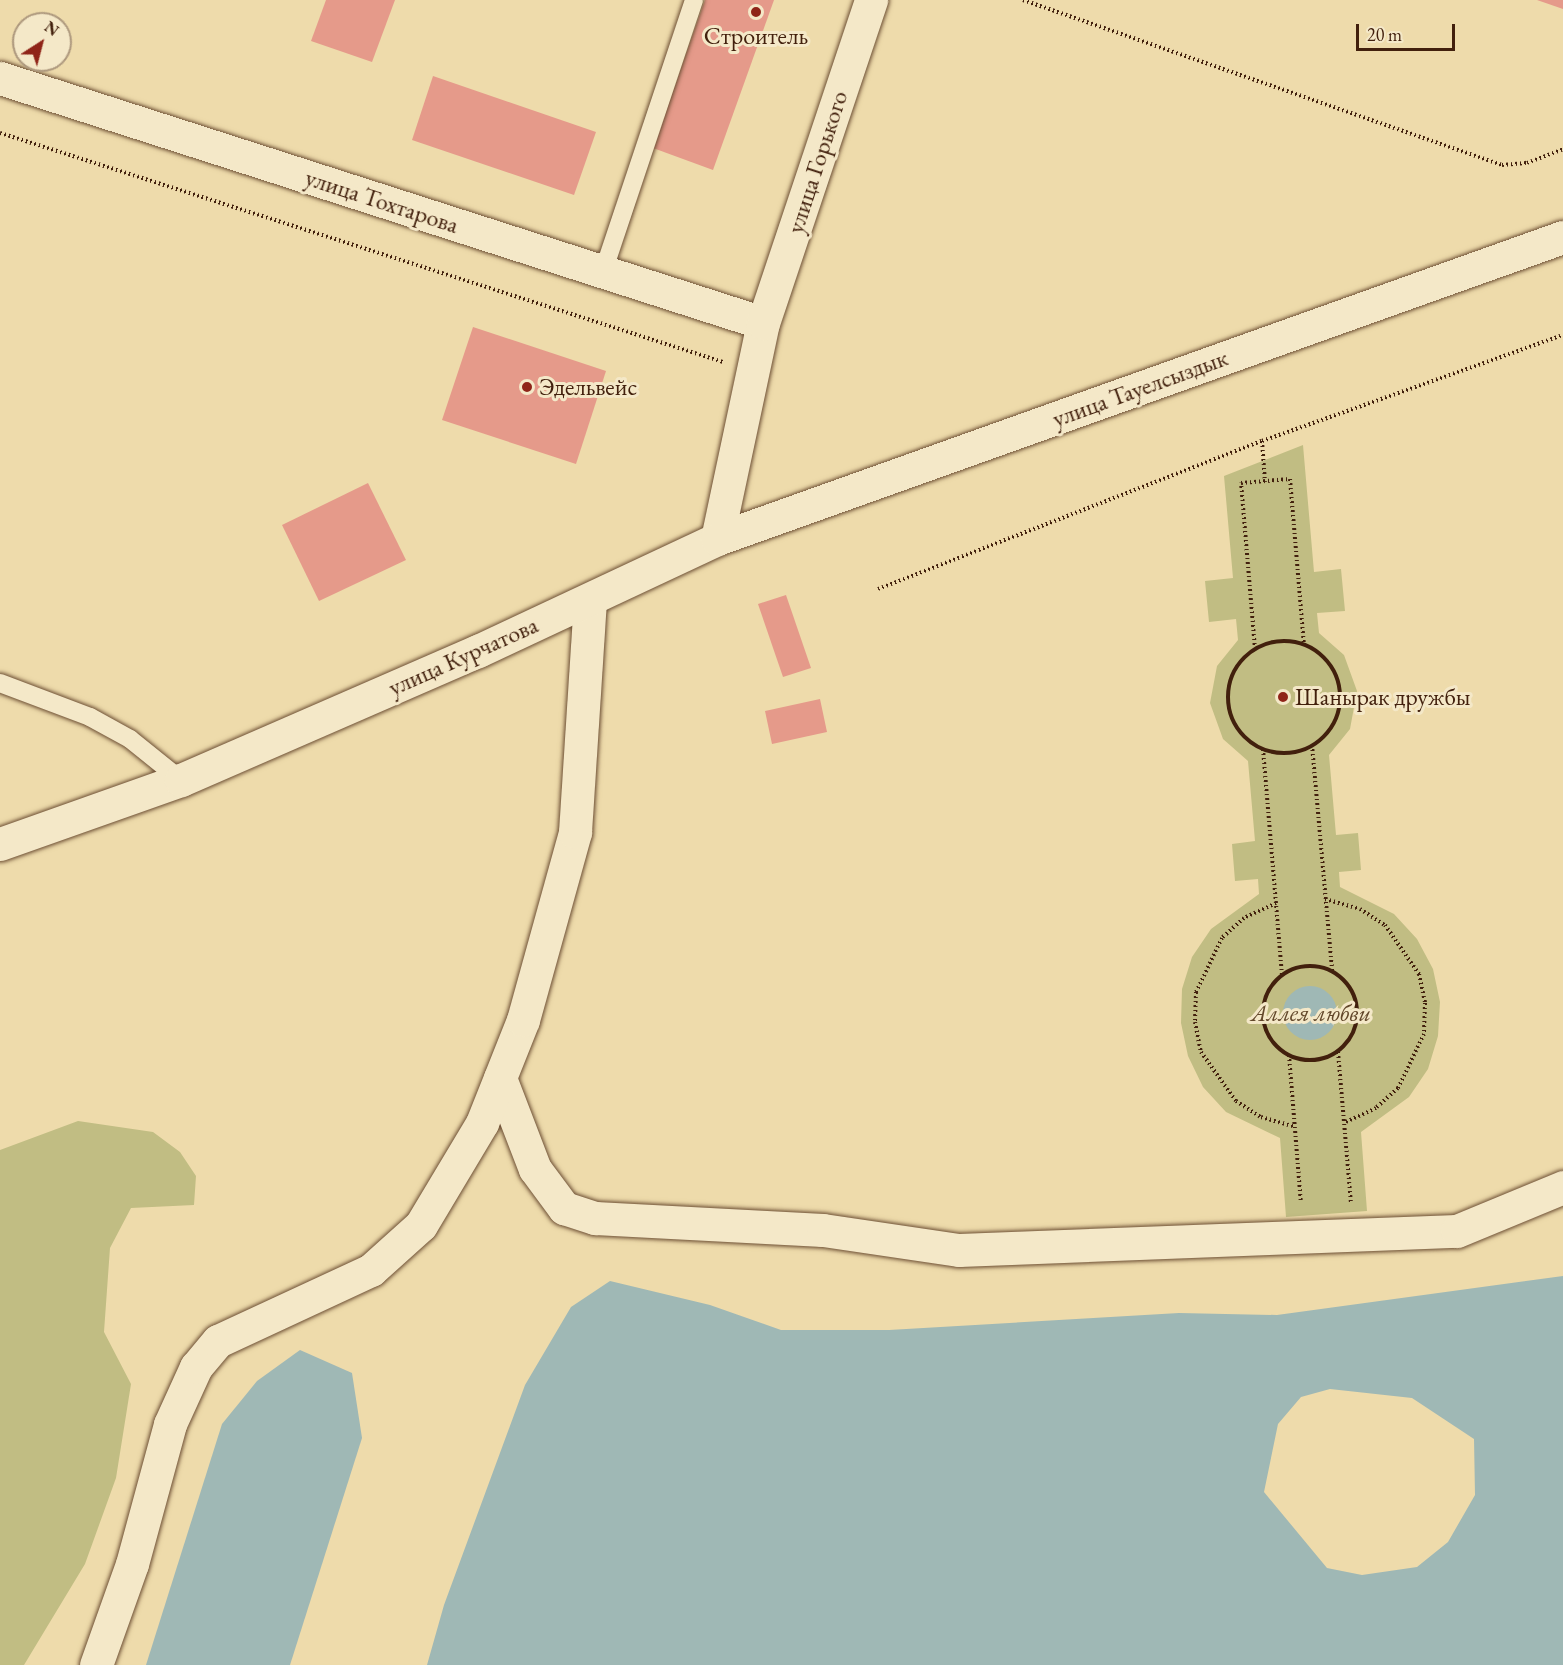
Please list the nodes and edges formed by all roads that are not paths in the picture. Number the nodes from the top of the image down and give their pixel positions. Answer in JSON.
{"nodes":[{"id":1,"x":694,"y":0,"type":"edge"},
{"id":2,"x":871,"y":0,"type":"edge"},
{"id":3,"x":0,"y":78,"type":"edge"},
{"id":4,"x":1563,"y":237,"type":"edge"},
{"id":5,"x":603,"y":272,"type":"junction"},
{"id":6,"x":764,"y":323,"type":"junction"},
{"id":7,"x":717,"y":539,"type":"junction"},
{"id":8,"x":590,"y":599,"type":"junction"},
{"id":9,"x":0,"y":683,"type":"edge"},
{"id":10,"x":181,"y":780,"type":"junction"},
{"id":11,"x":0,"y":844,"type":"edge"},
{"id":12,"x":500,"y":1078,"type":"junction"},
{"id":13,"x":1563,"y":1187,"type":"edge"},
{"id":14,"x":96,"y":1665,"type":"edge"}],
"edges":[{"from":1,"to":5,"type":"lane"},
{"from":2,"to":6,"type":"street","name":"улица Горького"},
{"from":3,"to":5,"type":"street","name":"улица Тохтарова"},
{"from":4,"to":7,"type":"street","name":"улица Тауелсыздык"},
{"from":5,"to":6,"type":"street","name":"улица Тохтарова"},
{"from":6,"to":7,"type":"street"},
{"from":7,"to":8,"type":"street","name":"улица Курчатова"},
{"from":8,"to":10,"type":"street","name":"улица Курчатова"},
{"from":8,"to":12,"type":"street"},
{"from":9,"to":10,"type":"lane"},
{"from":10,"to":11,"type":"street","name":"улица Курчатова"},
{"from":12,"to":13,"type":"street"},
{"from":12,"to":14,"type":"street"}]}
